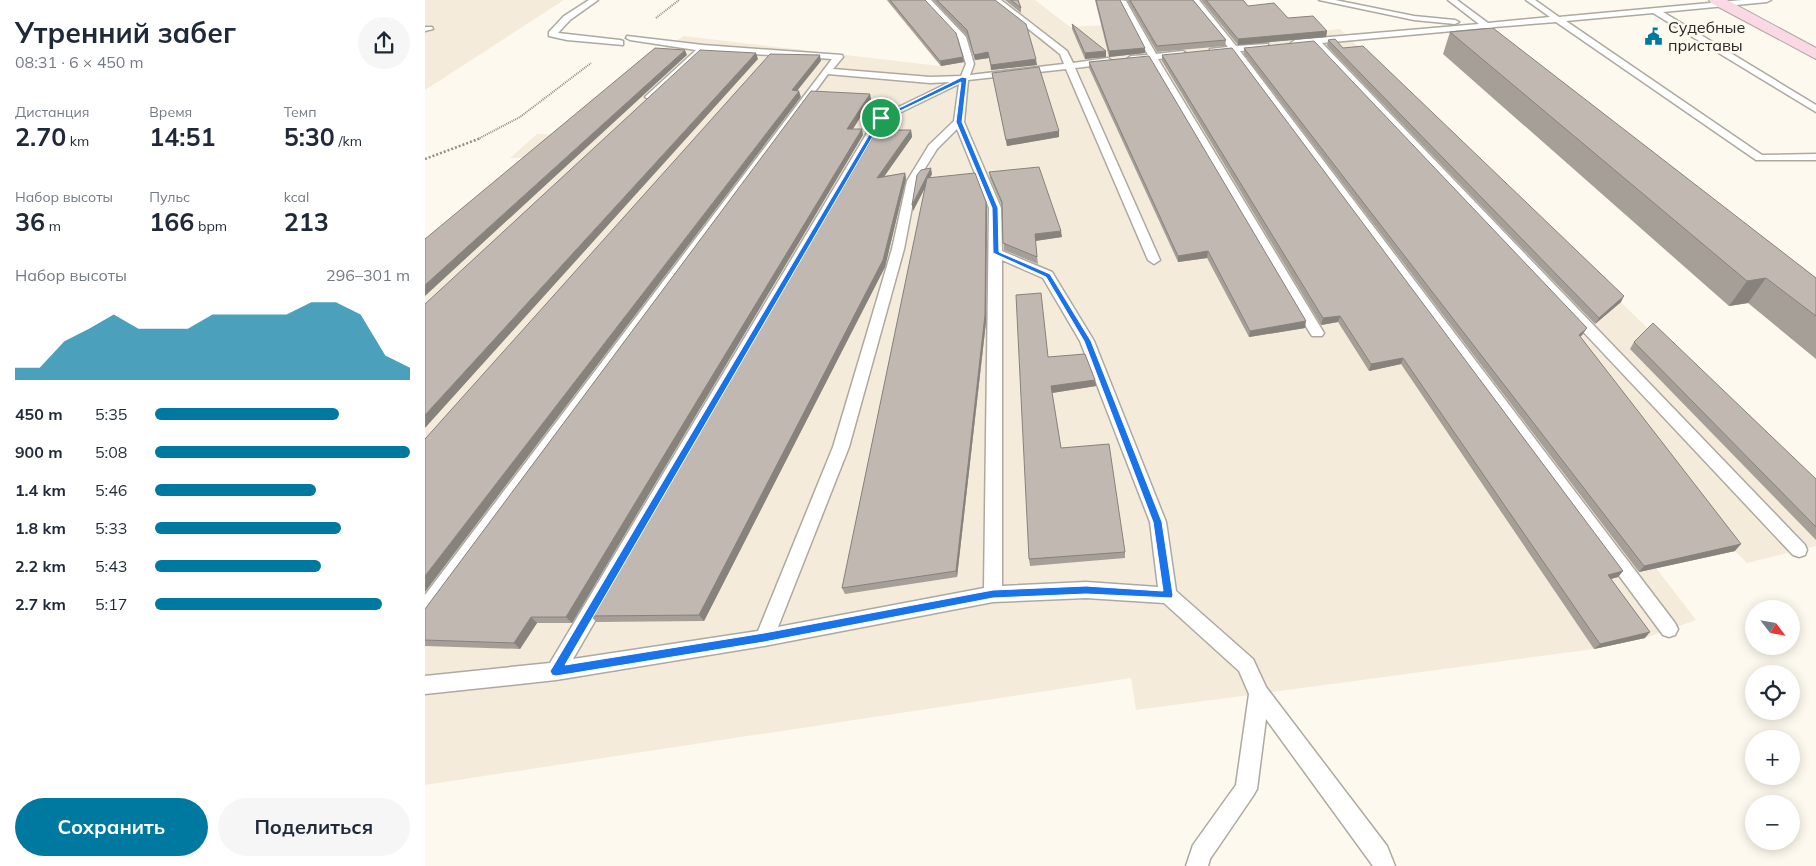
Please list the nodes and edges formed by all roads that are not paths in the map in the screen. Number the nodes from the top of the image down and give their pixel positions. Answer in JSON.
{"nodes":[{"id":1,"x":594,"y":0,"type":"edge"},
{"id":2,"x":927,"y":0,"type":"edge"},
{"id":3,"x":996,"y":0,"type":"edge"},
{"id":4,"x":1195,"y":0,"type":"edge"},
{"id":5,"x":1323,"y":0,"type":"edge"},
{"id":6,"x":1452,"y":0,"type":"edge"},
{"id":7,"x":1530,"y":0,"type":"edge"},
{"id":8,"x":1767,"y":0,"type":"edge"},
{"id":9,"x":1122,"y":1,"type":"edge"},
{"id":10,"x":1721,"y":3,"type":"edge"},
{"id":11,"x":1656,"y":11,"type":"junction"},
{"id":12,"x":1559,"y":20,"type":"junction"},
{"id":13,"x":1487,"y":26,"type":"junction"},
{"id":14,"x":1500,"y":36,"type":"edge"},
{"id":15,"x":630,"y":38,"type":"road end"},
{"id":16,"x":1315,"y":41,"type":"junction"},
{"id":17,"x":619,"y":43,"type":"road end"},
{"id":18,"x":1288,"y":44,"type":"edge"},
{"id":19,"x":1270,"y":46,"type":"edge"},
{"id":20,"x":703,"y":48,"type":"junction"},
{"id":21,"x":1234,"y":49,"type":"junction"},
{"id":22,"x":771,"y":52,"type":"junction"},
{"id":23,"x":1207,"y":52,"type":"edge"},
{"id":24,"x":1189,"y":54,"type":"edge"},
{"id":25,"x":1816,"y":54,"type":"edge"},
{"id":26,"x":1153,"y":57,"type":"junction"},
{"id":27,"x":1070,"y":65,"type":"junction"},
{"id":28,"x":758,"y":67,"type":"edge"},
{"id":29,"x":826,"y":71,"type":"junction"},
{"id":30,"x":964,"y":78,"type":"junction"},
{"id":31,"x":644,"y":102,"type":"edge"},
{"id":32,"x":1816,"y":108,"type":"edge"},
{"id":33,"x":959,"y":122,"type":"junction"},
{"id":34,"x":1816,"y":157,"type":"edge"},
{"id":35,"x":996,"y":253,"type":"junction"},
{"id":36,"x":1154,"y":260,"type":"dead end"},
{"id":37,"x":1317,"y":333,"type":"dead end"},
{"id":38,"x":1799,"y":550,"type":"dead end"},
{"id":39,"x":993,"y":594,"type":"junction"},
{"id":40,"x":1168,"y":595,"type":"junction"},
{"id":41,"x":425,"y":609,"type":"edge"},
{"id":42,"x":1669,"y":628,"type":"dead end"},
{"id":43,"x":764,"y":638,"type":"junction"},
{"id":44,"x":556,"y":671,"type":"junction"},
{"id":45,"x":425,"y":685,"type":"edge"},
{"id":46,"x":1259,"y":694,"type":"junction"},
{"id":47,"x":1197,"y":866,"type":"edge"},
{"id":48,"x":1384,"y":866,"type":"edge"}],
"edges":[{"from":1,"to":17,"type":"lane"},
{"from":2,"to":30,"type":"lane"},
{"from":3,"to":27,"type":"lane"},
{"from":4,"to":21,"type":"lane"},
{"from":5,"to":13,"type":"lane"},
{"from":6,"to":13,"type":"lane"},
{"from":7,"to":12,"type":"lane"},
{"from":8,"to":10,"type":"lane"},
{"from":9,"to":26,"type":"lane"},
{"from":10,"to":11,"type":"lane"},
{"from":10,"to":25,"type":"main road"},
{"from":11,"to":12,"type":"lane"},
{"from":11,"to":32,"type":"lane"},
{"from":12,"to":13,"type":"lane"},
{"from":12,"to":34,"type":"lane"},
{"from":13,"to":14,"type":"lane"},
{"from":13,"to":16,"type":"lane"},
{"from":15,"to":20,"type":"lane"},
{"from":16,"to":18,"type":"lane"},
{"from":16,"to":38,"type":"lane"},
{"from":19,"to":21,"type":"lane"},
{"from":20,"to":22,"type":"lane"},
{"from":20,"to":31,"type":"lane"},
{"from":21,"to":23,"type":"lane"},
{"from":21,"to":42,"type":"lane"},
{"from":22,"to":28,"type":"lane"},
{"from":22,"to":29,"type":"lane"},
{"from":24,"to":26,"type":"lane"},
{"from":26,"to":27,"type":"lane"},
{"from":26,"to":37,"type":"lane"},
{"from":27,"to":30,"type":"lane"},
{"from":27,"to":36,"type":"lane"},
{"from":29,"to":30,"type":"lane"},
{"from":29,"to":41,"type":"lane"},
{"from":30,"to":33,"type":"lane"},
{"from":30,"to":44,"type":"lane"},
{"from":33,"to":35,"type":"lane"},
{"from":33,"to":43,"type":"lane"},
{"from":35,"to":39,"type":"lane"},
{"from":35,"to":40,"type":"lane"},
{"from":39,"to":40,"type":"lane"},
{"from":39,"to":43,"type":"lane"},
{"from":40,"to":46,"type":"lane"},
{"from":43,"to":44,"type":"lane"},
{"from":44,"to":45,"type":"lane"},
{"from":46,"to":47,"type":"lane"},
{"from":46,"to":48,"type":"lane"}]}
